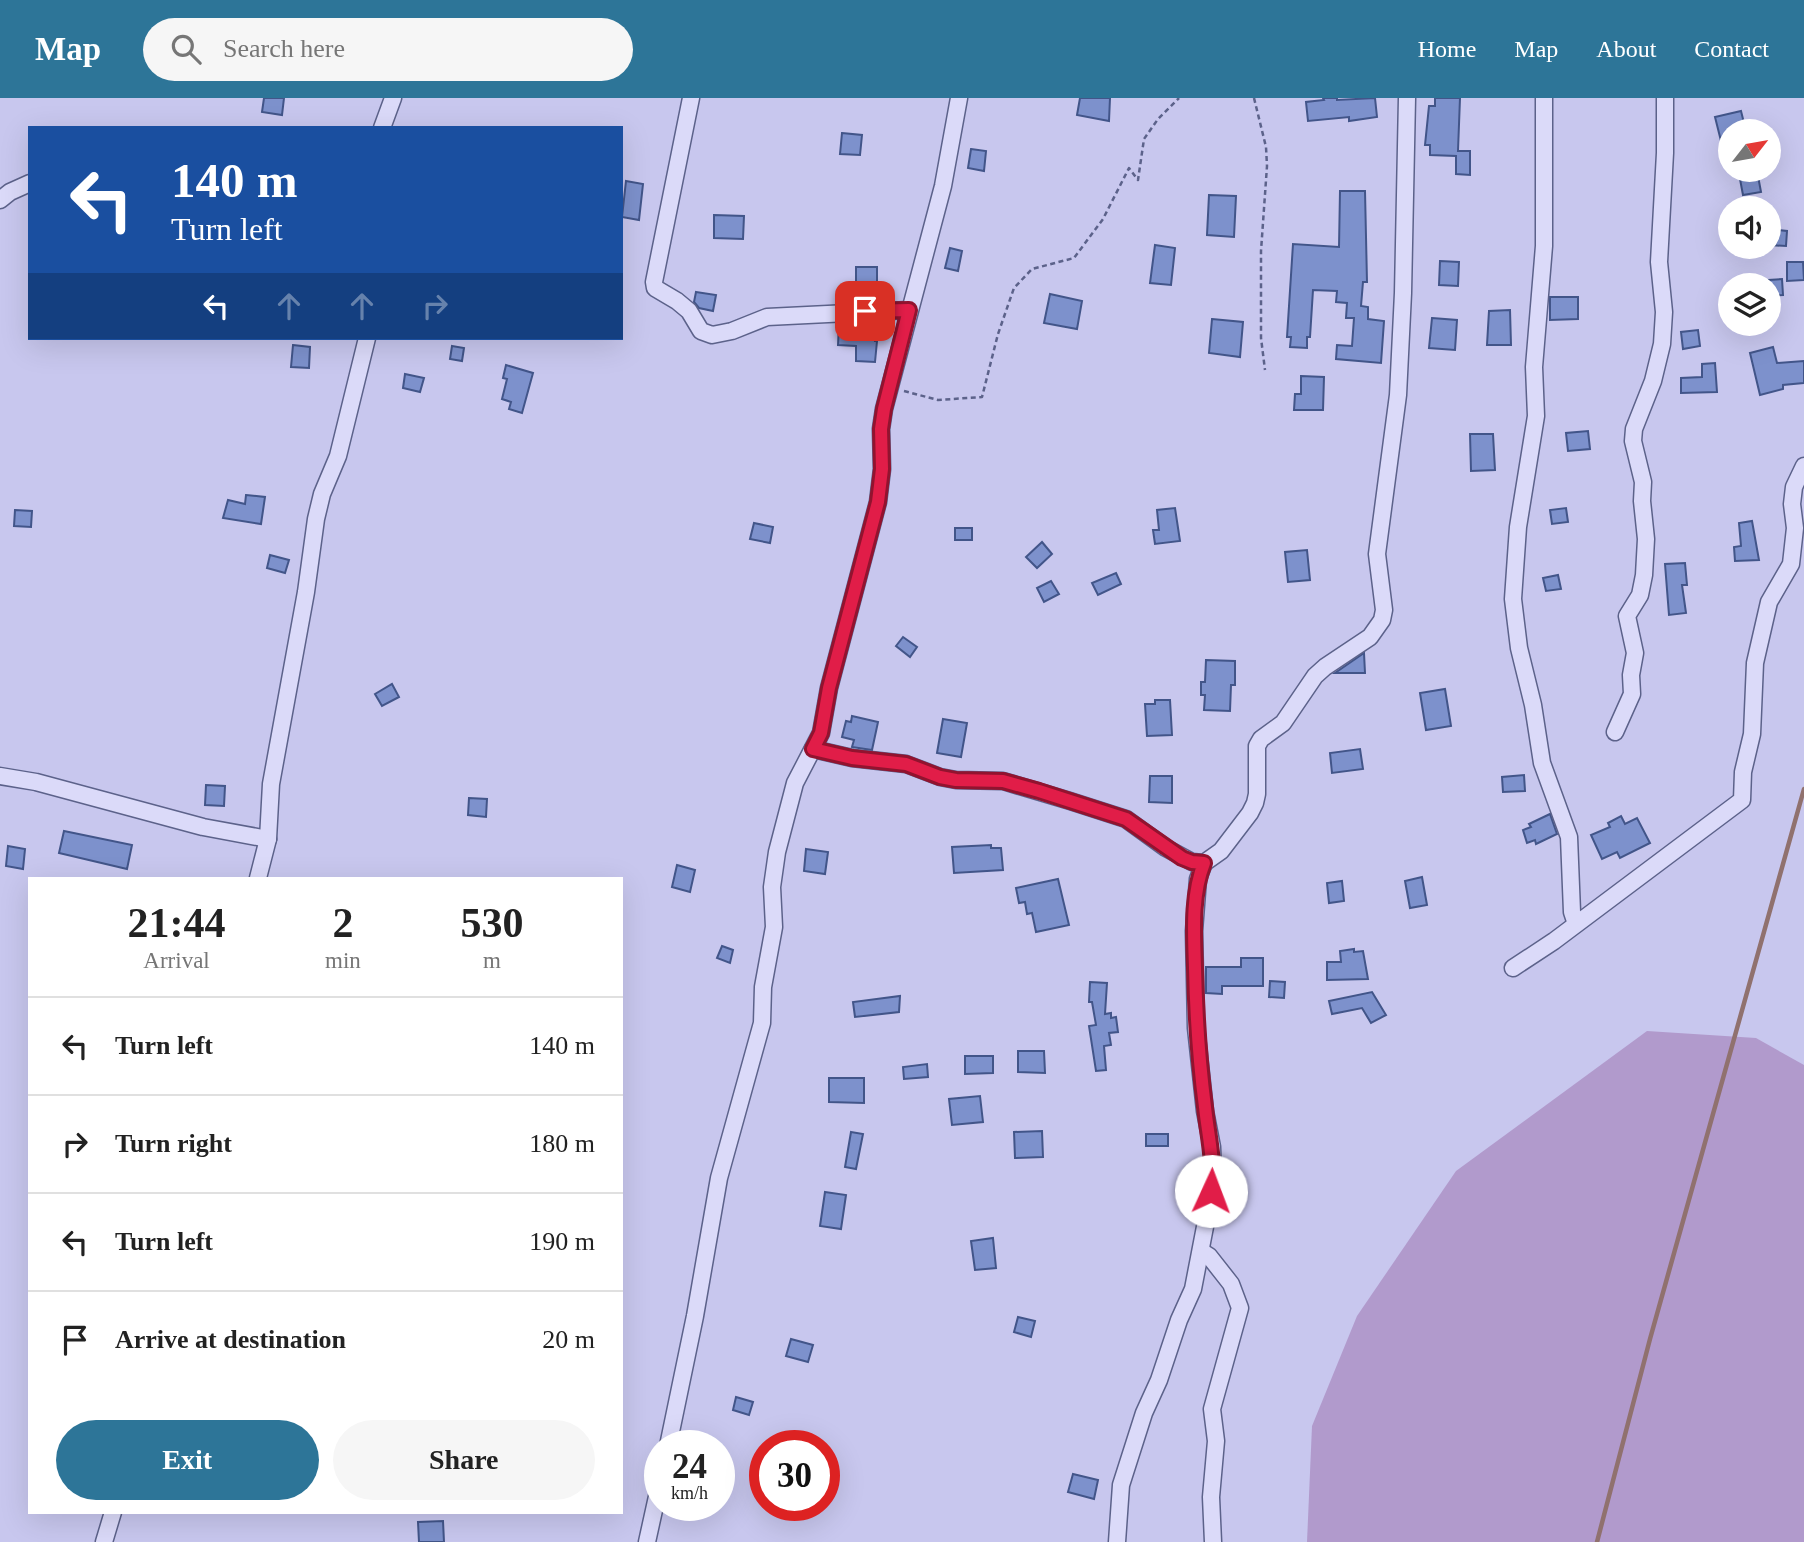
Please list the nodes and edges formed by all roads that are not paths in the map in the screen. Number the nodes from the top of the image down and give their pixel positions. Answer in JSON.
{"nodes":[{"id":1,"x":393,"y":98,"type":"edge"},
{"id":2,"x":691,"y":98,"type":"edge"},
{"id":3,"x":958,"y":98,"type":"edge"},
{"id":4,"x":1407,"y":98,"type":"edge"},
{"id":5,"x":1544,"y":98,"type":"edge"},
{"id":6,"x":1665,"y":98,"type":"edge"},
{"id":7,"x":383,"y":126,"type":"edge"},
{"id":8,"x":28,"y":184,"type":"edge"},
{"id":9,"x":0,"y":201,"type":"edge"},
{"id":10,"x":909,"y":310,"type":"junction"},
{"id":11,"x":367,"y":340,"type":"edge"},
{"id":12,"x":1804,"y":466,"type":"edge"},
{"id":13,"x":1615,"y":732,"type":"dead end"},
{"id":14,"x":813,"y":749,"type":"junction"},
{"id":15,"x":0,"y":776,"type":"edge"},
{"id":16,"x":268,"y":839,"type":"junction"},
{"id":17,"x":1204,"y":863,"type":"junction"},
{"id":18,"x":258,"y":877,"type":"edge"},
{"id":19,"x":1576,"y":924,"type":"junction"},
{"id":20,"x":1513,"y":968,"type":"dead end"},
{"id":21,"x":1201,"y":1251,"type":"junction"},
{"id":22,"x":671,"y":1430,"type":"edge"},
{"id":23,"x":112,"y":1514,"type":"edge"},
{"id":24,"x":652,"y":1521,"type":"edge"},
{"id":25,"x":104,"y":1542,"type":"edge"},
{"id":26,"x":647,"y":1542,"type":"edge"},
{"id":27,"x":1117,"y":1542,"type":"edge"},
{"id":28,"x":1213,"y":1542,"type":"edge"}],
"edges":[{"from":1,"to":7,"type":"street"},
{"from":2,"to":10,"type":"street"},
{"from":3,"to":10,"type":"street"},
{"from":4,"to":17,"type":"street"},
{"from":5,"to":19,"type":"street"},
{"from":6,"to":13,"type":"street"},
{"from":8,"to":9,"type":"street"},
{"from":10,"to":14,"type":"street"},
{"from":11,"to":16,"type":"street"},
{"from":12,"to":19,"type":"street"},
{"from":14,"to":17,"type":"street"},
{"from":14,"to":22,"type":"street"},
{"from":15,"to":16,"type":"street"},
{"from":16,"to":18,"type":"street"},
{"from":17,"to":21,"type":"street"},
{"from":19,"to":20,"type":"street"},
{"from":21,"to":27,"type":"street"},
{"from":21,"to":28,"type":"street"},
{"from":23,"to":25,"type":"street"},
{"from":24,"to":26,"type":"street"}]}
